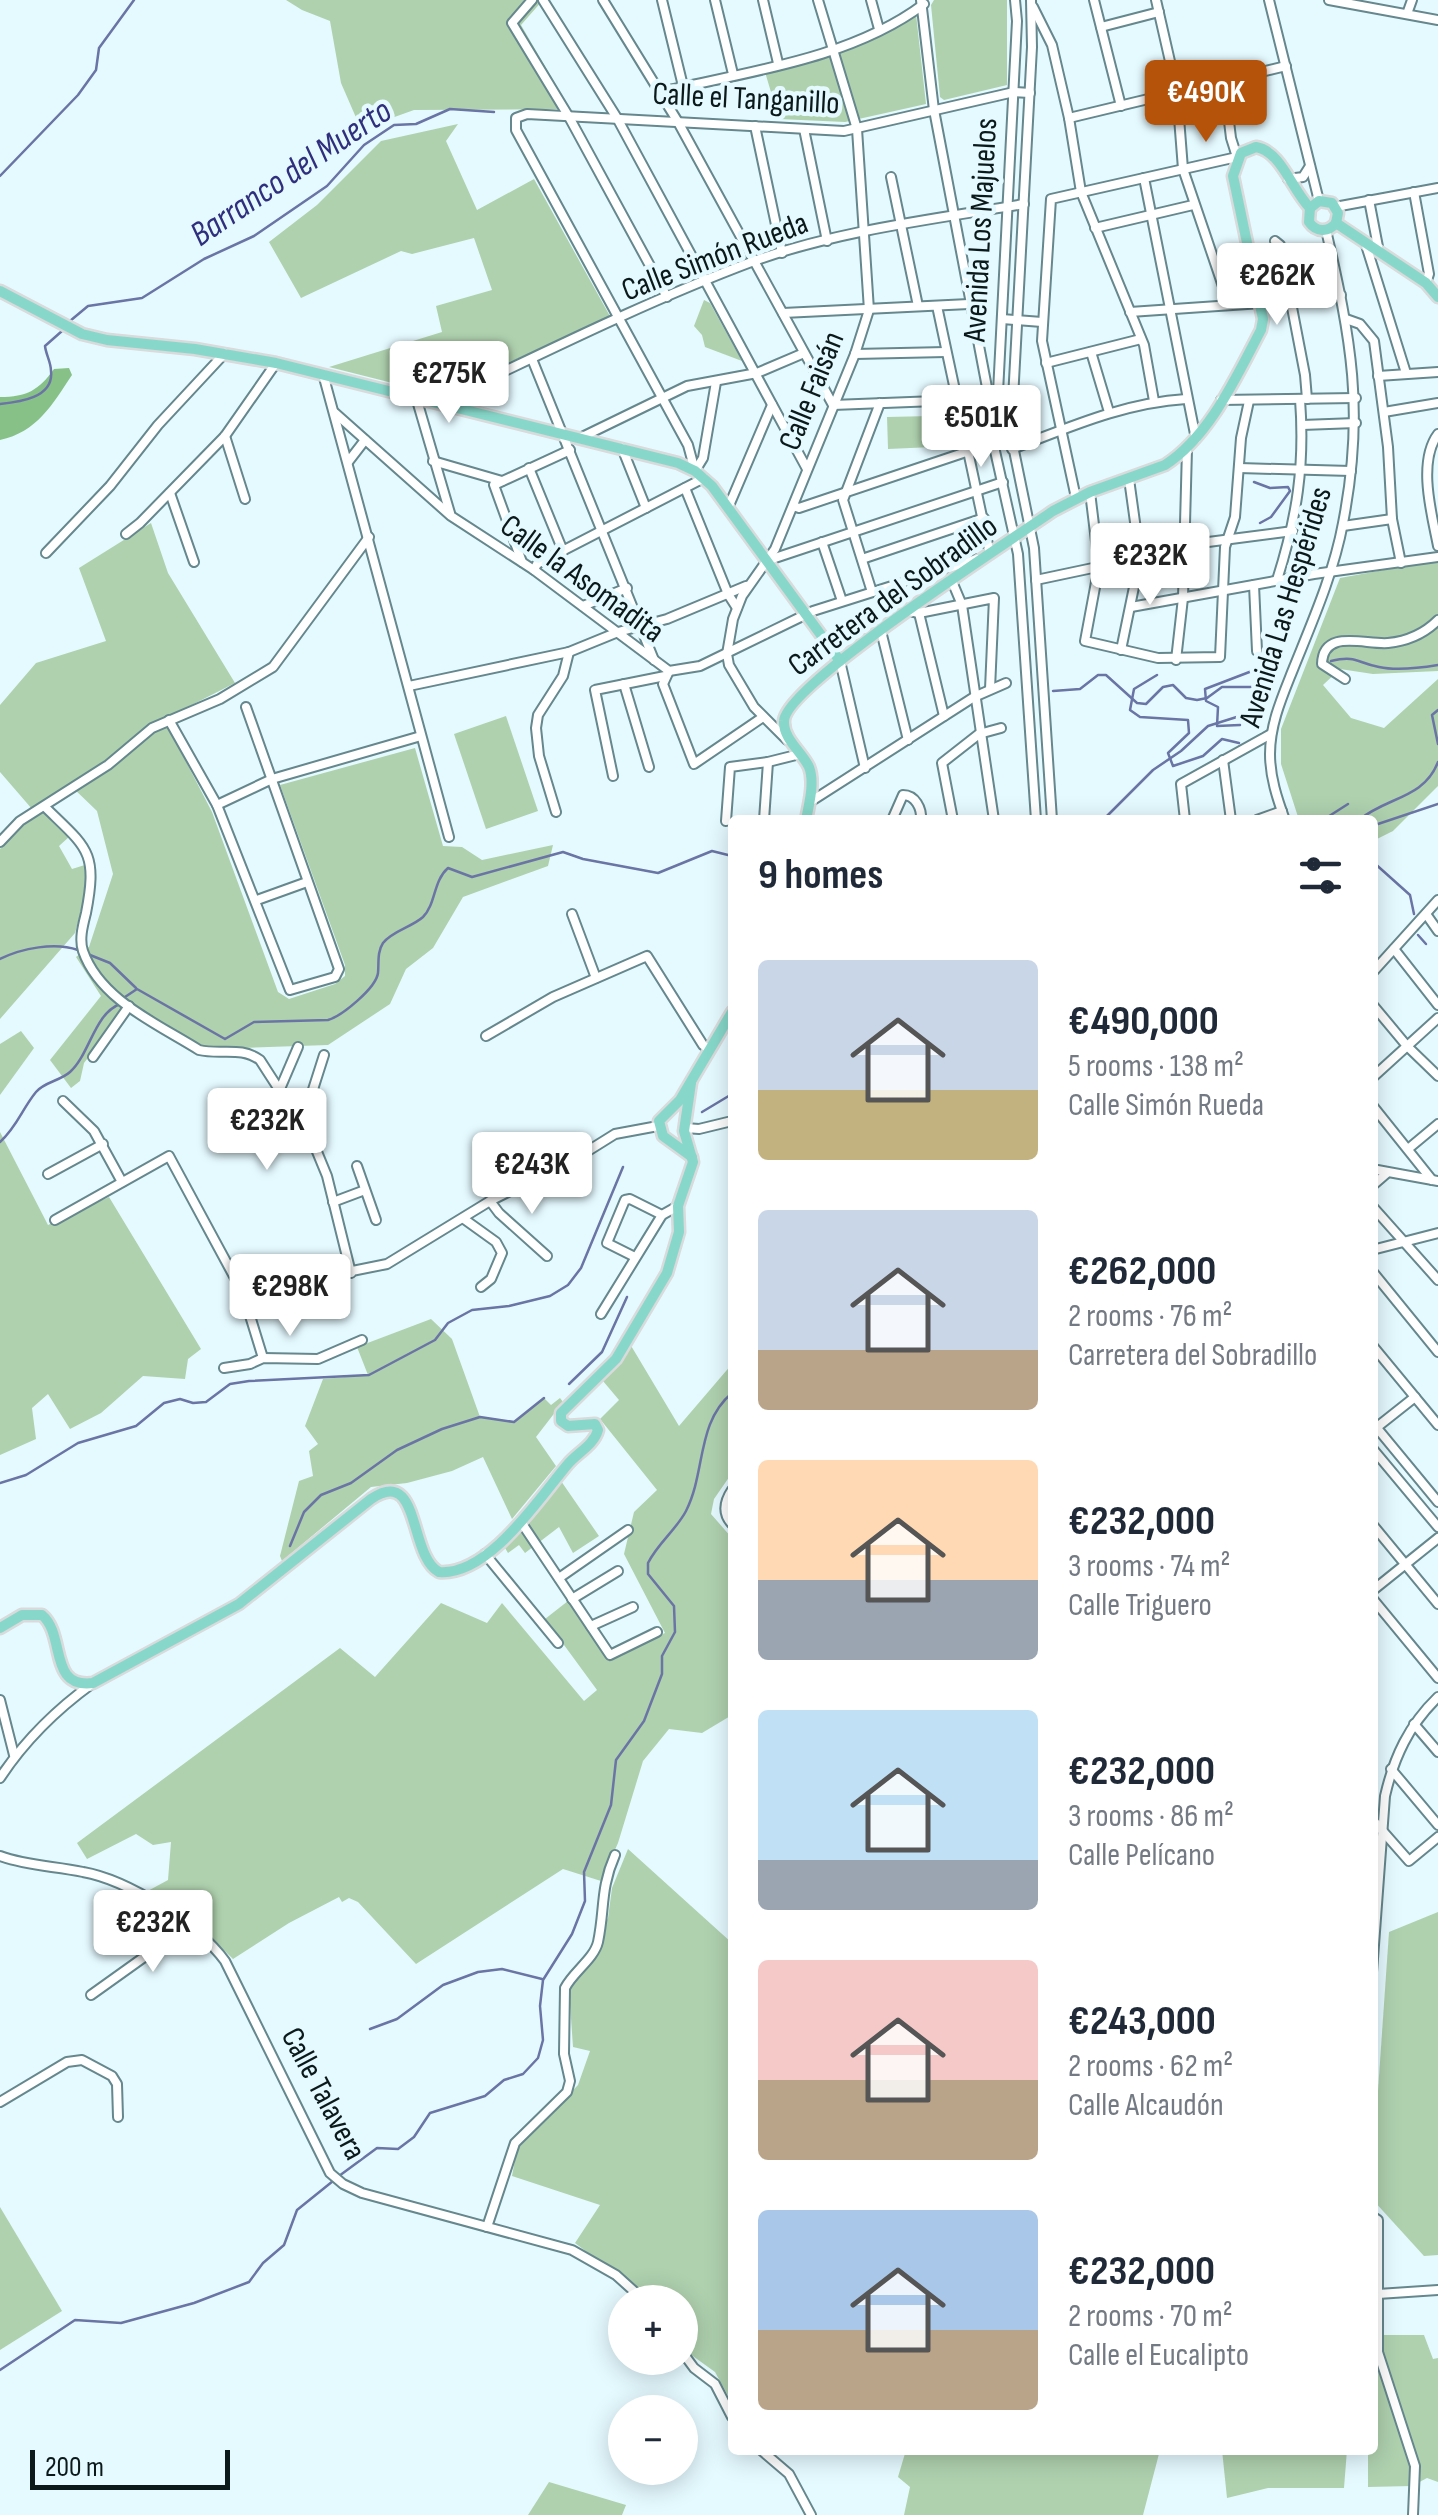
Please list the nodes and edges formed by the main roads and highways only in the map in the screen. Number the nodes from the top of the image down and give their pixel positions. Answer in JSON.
{"nodes":[{"id":1,"x":1315,"y":205,"type":"junction"},
{"id":2,"x":1331,"y":226,"type":"junction"},
{"id":3,"x":0,"y":291,"type":"edge"},
{"id":4,"x":1438,"y":297,"type":"edge"},
{"id":5,"x":840,"y":661,"type":"junction"},
{"id":6,"x":807,"y":815,"type":"edge"},
{"id":7,"x":728,"y":1019,"type":"edge"},
{"id":8,"x":691,"y":1083,"type":"junction"},
{"id":9,"x":669,"y":1112,"type":"junction"},
{"id":10,"x":685,"y":1126,"type":"junction"},
{"id":11,"x":670,"y":1139,"type":"junction"},
{"id":12,"x":692,"y":1158,"type":"junction"},
{"id":13,"x":0,"y":1628,"type":"edge"}],
"edges":[{"from":1,"to":2,"type":"main road"},
{"from":1,"to":2,"type":"main road"},
{"from":1,"to":5,"type":"main road","name":"Carretera del Sobradillo"},
{"from":2,"to":4,"type":"main road"},
{"from":3,"to":5,"type":"main road"},
{"from":5,"to":6,"type":"main road","name":"Carretera del Sobradillo"},
{"from":7,"to":8,"type":"main road"},
{"from":8,"to":9,"type":"main road"},
{"from":8,"to":10,"type":"main road"},
{"from":9,"to":10,"type":"main road"},
{"from":9,"to":11,"type":"main road"},
{"from":10,"to":11,"type":"main road"},
{"from":10,"to":12,"type":"main road"},
{"from":11,"to":12,"type":"main road"},
{"from":12,"to":13,"type":"main road"}]}
